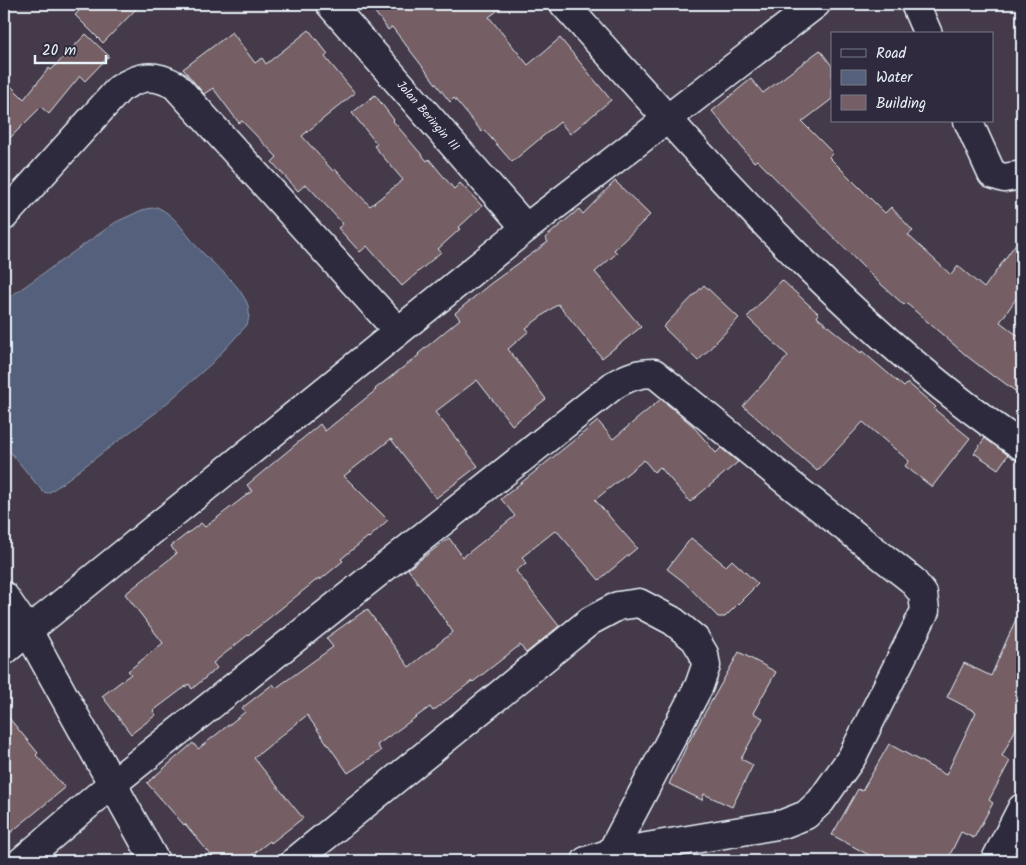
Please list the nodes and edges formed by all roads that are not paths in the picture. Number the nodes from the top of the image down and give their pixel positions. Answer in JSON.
{"nodes":[{"id":1,"x":330,"y":4,"type":"edge"},
{"id":2,"x":564,"y":4,"type":"edge"},
{"id":3,"x":914,"y":4,"type":"edge"},
{"id":4,"x":807,"y":6,"type":"edge"},
{"id":5,"x":927,"y":32,"type":"edge"},
{"id":6,"x":668,"y":119,"type":"junction"},
{"id":7,"x":968,"y":122,"type":"edge"},
{"id":8,"x":1022,"y":175,"type":"edge"},
{"id":9,"x":4,"y":216,"type":"edge"},
{"id":10,"x":526,"y":228,"type":"junction"},
{"id":11,"x":398,"y":331,"type":"junction"},
{"id":12,"x":1022,"y":446,"type":"edge"},
{"id":13,"x":4,"y":596,"type":"edge"},
{"id":14,"x":28,"y":631,"type":"junction"},
{"id":15,"x":4,"y":651,"type":"edge"},
{"id":16,"x":112,"y":784,"type":"junction"},
{"id":17,"x":1022,"y":808,"type":"edge"},
{"id":18,"x":611,"y":853,"type":"junction"},
{"id":19,"x":22,"y":861,"type":"edge"},
{"id":20,"x":156,"y":861,"type":"edge"},
{"id":21,"x":295,"y":861,"type":"edge"},
{"id":22,"x":586,"y":861,"type":"edge"},
{"id":23,"x":995,"y":861,"type":"edge"}],
"edges":[{"from":1,"to":10,"type":"street","name":"Jalan Beringin III"},
{"from":2,"to":6,"type":"street"},
{"from":3,"to":5,"type":"street"},
{"from":4,"to":6,"type":"street"},
{"from":6,"to":10,"type":"street"},
{"from":6,"to":12,"type":"street"},
{"from":7,"to":8,"type":"street"},
{"from":9,"to":11,"type":"street"},
{"from":10,"to":11,"type":"street"},
{"from":11,"to":14,"type":"street"},
{"from":13,"to":14,"type":"street"},
{"from":14,"to":15,"type":"street"},
{"from":14,"to":16,"type":"street"},
{"from":16,"to":18,"type":"street"},
{"from":16,"to":19,"type":"street"},
{"from":16,"to":20,"type":"street"},
{"from":17,"to":23,"type":"street"},
{"from":18,"to":21,"type":"street"},
{"from":18,"to":22,"type":"street"}]}
